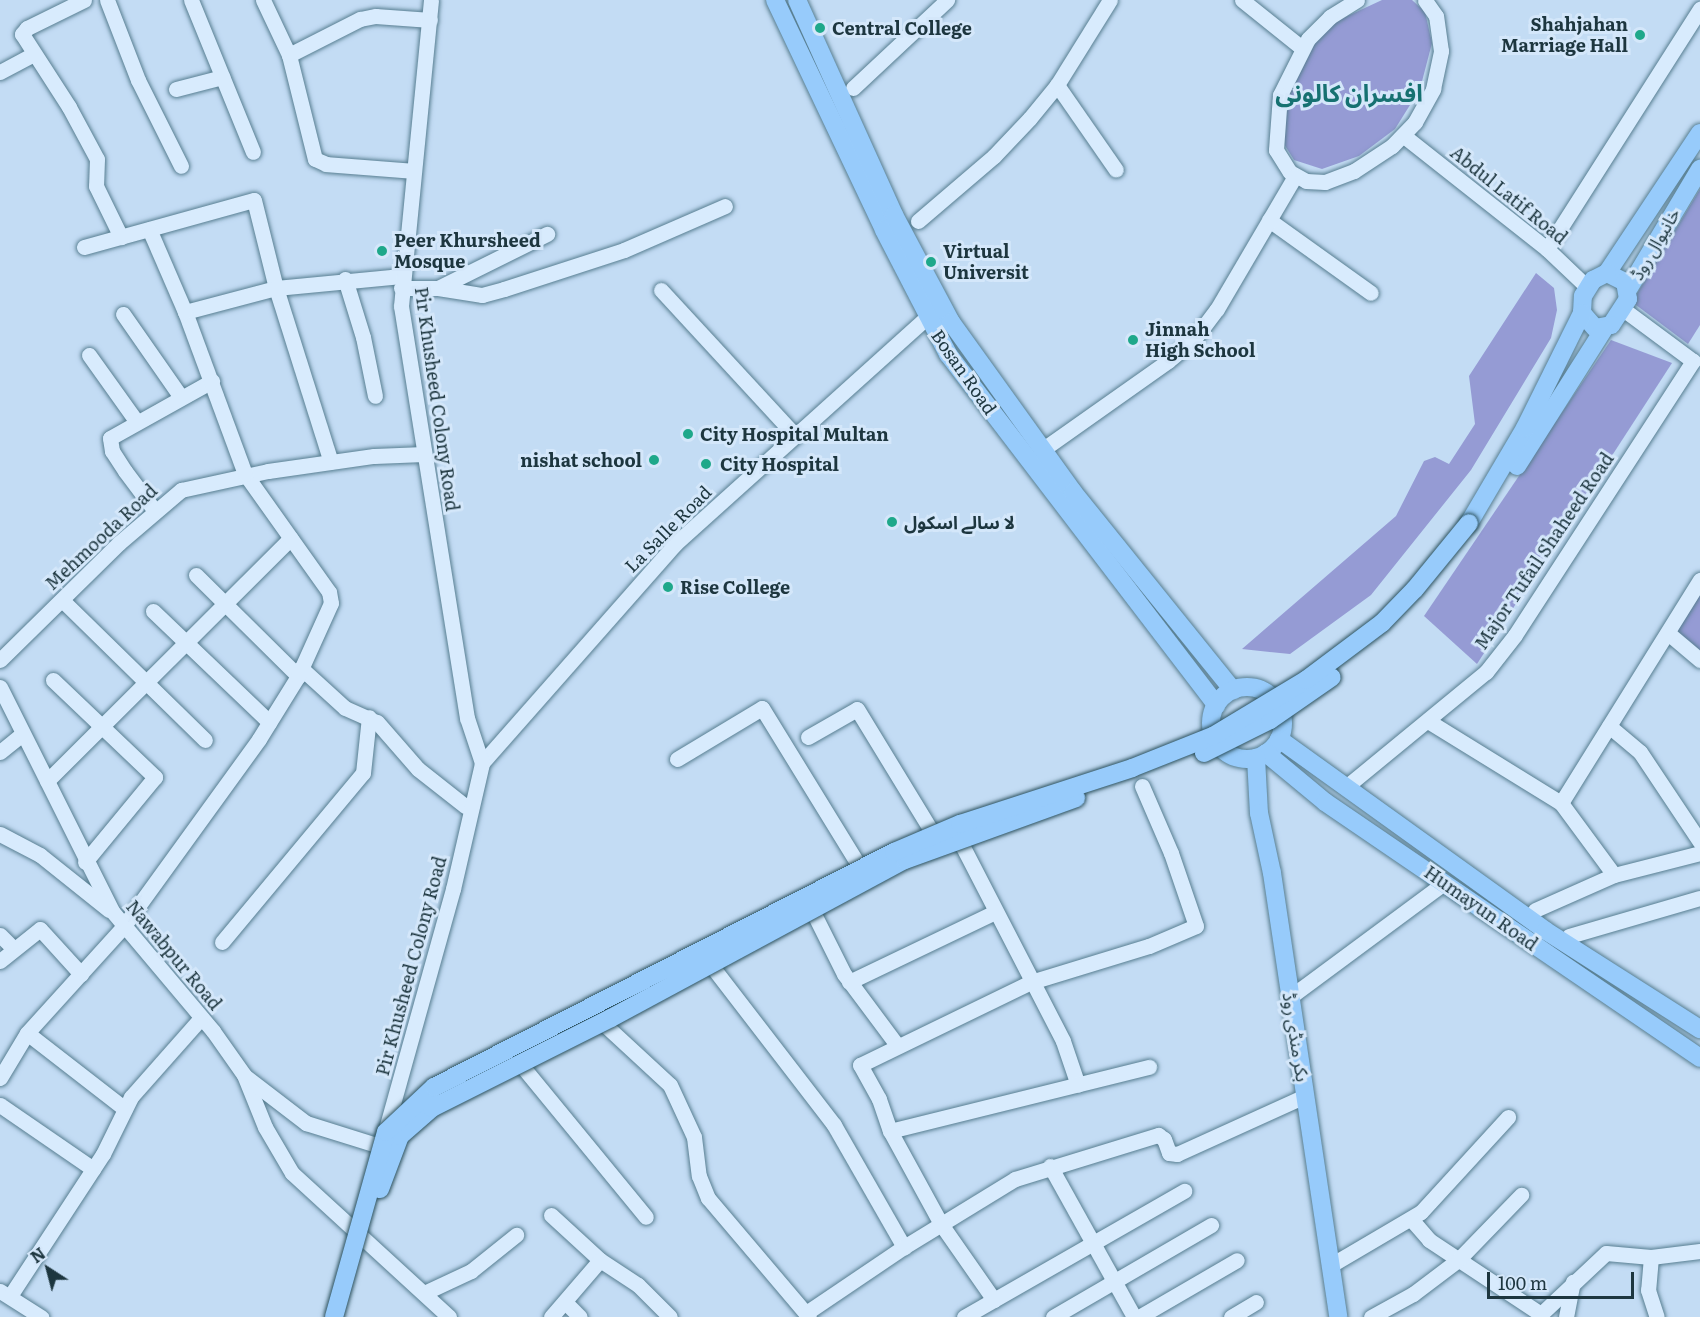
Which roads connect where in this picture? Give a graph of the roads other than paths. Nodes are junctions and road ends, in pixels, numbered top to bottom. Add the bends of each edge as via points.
1 (84, 0) edge
2 (107, 0) edge
3 (191, 0) edge
4 (262, 0) edge
5 (431, 0) edge
6 (775, 0) edge
7 (796, 0) edge
8 (947, 0) edge
9 (1110, 0) edge
10 (1242, 0) edge
11 (1357, 0) edge
12 (1425, 0) edge
13 (1700, 9) edge
14 (430, 20) junction
15 (1302, 48) junction
16 (33, 54) junction
17 (289, 56) junction
18 (0, 72) edge
19 (222, 77) junction
20 (1057, 85) junction
21 (853, 88) dead end
22 (176, 89) dead end
23 (1700, 133) edge
24 (1404, 136) junction
25 (253, 152) dead end
26 (181, 166) dead end
27 (1700, 169) edge
28 (1116, 170) dead end
29 (414, 171) junction
30 (1295, 176) junction
31 (1668, 180) junction
32 (1686, 191) junction
33 (725, 206) dead end
34 (1269, 220) junction
35 (918, 221) dead end
36 (149, 230) junction
37 (547, 234) dead end
38 (121, 237) junction
39 (84, 247) dead end
40 (1547, 249) junction
41 (1607, 273) junction
42 (345, 279) junction
43 (401, 282) junction
44 (1587, 287) junction
45 (276, 288) junction
46 (438, 288) junction
47 (1629, 288) junction
48 (661, 290) dead end
49 (1371, 293) dead end
50 (1624, 310) junction
51 (185, 312) junction
52 (123, 314) dead end
53 (1582, 314) junction
54 (927, 317) junction
55 (1604, 329) junction
56 (89, 355) dead end
57 (1698, 359) edge
58 (212, 381) junction
59 (375, 396) dead end
60 (181, 397) junction
61 (135, 421) junction
62 (795, 435) junction
63 (1042, 450) junction
64 (424, 454) junction
65 (331, 462) junction
66 (245, 474) junction
67 (155, 511) junction
68 (1473, 525) junction
69 (291, 538) junction
70 (196, 575) dead end
71 (1700, 580) edge
72 (62, 600) junction
73 (225, 604) junction
74 (153, 611) dead end
75 (1668, 633) junction
76 (186, 643) junction
77 (0, 660) edge
78 (1700, 660) edge
79 (300, 672) junction
80 (53, 680) dead end
81 (146, 682) junction
82 (0, 687) edge
83 (1233, 690) junction
84 (1216, 705) junction
85 (369, 717) junction
86 (1428, 721) junction
87 (269, 722) junction
88 (103, 726) junction
89 (1609, 726) junction
90 (22, 734) junction
91 (808, 737) dead end
92 (1279, 739) junction
93 (205, 740) dead end
94 (0, 752) edge
95 (1261, 756) junction
96 (677, 759) dead end
97 (482, 763) junction
98 (47, 781) junction
99 (1142, 786) dead end
100 (1347, 786) junction
101 (471, 801) junction
102 (1561, 802) junction
103 (929, 827) dead end
104 (0, 834) edge
105 (1700, 842) edge
106 (963, 847) dead end
107 (1700, 853) edge
108 (856, 861) dead end
109 (85, 862) junction
110 (1614, 875) junction
111 (1444, 883) junction
112 (1700, 898) edge
113 (1535, 910) junction
114 (112, 911) junction
115 (995, 912) junction
116 (815, 916) dead end
117 (123, 927) junction
118 (0, 935) edge
119 (1569, 936) junction
120 (222, 942) dead end
121 (13, 948) junction
122 (0, 960) edge
123 (1601, 967) junction
124 (714, 969) dead end
125 (81, 974) junction
126 (849, 982) junction
127 (1031, 982) junction
128 (1290, 997) junction
129 (201, 1018) junction
130 (605, 1025) dead end
131 (1700, 1029) edge
132 (27, 1033) junction
133 (897, 1045) junction
134 (1700, 1058) edge
135 (522, 1066) dead end
136 (1149, 1067) dead end
137 (244, 1075) junction
138 (0, 1078) edge
139 (1078, 1085) junction
140 (1305, 1096) junction
141 (0, 1105) edge
142 (126, 1108) junction
143 (1508, 1117) dead end
144 (890, 1131) junction
145 (377, 1145) junction
146 (1050, 1166) junction
147 (93, 1169) junction
148 (1184, 1191) dead end
149 (1521, 1195) dead end
150 (551, 1215) dead end
151 (646, 1217) dead end
152 (1411, 1219) junction
153 (941, 1224) junction
154 (1211, 1225) dead end
155 (516, 1235) dead end
156 (1093, 1244) junction
157 (904, 1246) junction
158 (1700, 1251) edge
159 (1651, 1257) junction
160 (600, 1260) junction
161 (1238, 1260) dead end
162 (1458, 1260) junction
163 (1331, 1265) junction
164 (1573, 1281) junction
165 (1114, 1282) junction
166 (5, 1293) edge
167 (424, 1293) junction
168 (994, 1300) junction
169 (1256, 1302) dead end
170 (567, 1304) junction
171 (808, 1315) edge
172 (41, 1317) edge
173 (334, 1317) edge
174 (346, 1317) edge
175 (449, 1317) edge
176 (551, 1317) edge
177 (580, 1317) edge
178 (670, 1317) edge
179 (964, 1317) edge
180 (1053, 1317) edge
181 (1134, 1317) edge
182 (1139, 1317) edge
183 (1231, 1317) edge
184 (1338, 1317) edge
185 (1371, 1317) edge
186 (1566, 1317) edge
187 (1657, 1317) edge

1 - 16 street via 22,31
2 - 26 street via 138,80
3 - 19 street
4 - 17 street
5 - 14 street, Pir Khusheed Colony Road
6 - 54 main road, Bosan Road
7 - 63 main road, Bosan Road via 894,215 951,322
8 - 21 street
9 - 20 street
10 - 15 street
11 - 15 street via 1330,17
12 - 24 street via 1439,26 1439,69 1430,99
13 - 40 street
14 - 17 street via 376,16 360,19
14 - 29 street, Pir Khusheed Colony Road
15 - 30 street via 1280,95 1275,126 1276,150
16 - 18 street
16 - 38 street via 69,107 97,159 96,186
17 - 29 street via 315,159 326,164
19 - 22 street
19 - 25 street
20 - 28 street
20 - 35 street via 994,156
23 - 31 main road
24 - 30 street via 1380,156 1338,178 1318,183
24 - 40 street, Abdul Latif Road
27 - 32 main road, خانیوال روڈ
29 - 43 street, Pir Khusheed Colony Road
30 - 34 street
31 - 32 main road
31 - 41 main road
32 - 47 main road, خانیوال روڈ
33 - 46 street via 624,250 504,289 482,295
34 - 49 street
34 - 63 street via 1217,309 1195,338
36 - 38 street
36 - 45 street via 254,200
36 - 51 street
37 - 46 street
38 - 39 street
40 - 44 street, Abdul Latif Road
41 - 44 main road
41 - 47 main road via 1620,276
42 - 43 street
42 - 45 street
42 - 59 street via 363,337
43 - 46 street
43 - 64 street, Pir Khusheed Colony Road
44 - 53 main road
45 - 51 street
45 - 65 street
47 - 50 main road
48 - 62 street
50 - 55 main road
50 - 57 street
51 - 58 street
52 - 60 street
53 - 55 main road via 1589,325
53 - 68 main road
54 - 62 street, La Salle Road
54 - 84 main road, Bosan Road via 948,354
55 - 68 main road
56 - 61 street
57 - 86 street, Major Tufail Shaheed Road via 1515,635 1486,672
58 - 60 street
58 - 66 street
60 - 61 street
61 - 67 street via 112,434 109,443
62 - 97 street, La Salle Road via 675,544
63 - 83 main road, Bosan Road
64 - 65 street, Mehmooda Road
64 - 97 street, Pir Khusheed Colony Road via 467,718
65 - 66 street, Mehmooda Road
66 - 67 street, Mehmooda Road via 189,487
66 - 69 street
67 - 72 street, Mehmooda Road
68 - 145 main road, bridge via 1382,623 1268,705 1213,736 1160,758 960,824 752,922 434,1087 403,1112
68 - 174 main road, bridge via 1422,597 1388,630 1270,720 1209,751 905,861 611,1018 432,1108 400,1136 388,1164
69 - 73 street
69 - 79 street via 329,592 331,603
70 - 73 street
71 - 75 street
72 - 77 street, Mehmooda Road
72 - 81 street
73 - 76 street
73 - 79 street
74 - 76 street
75 - 78 street
75 - 89 street
76 - 81 street
76 - 87 street
79 - 85 street via 338,702
79 - 87 street
80 - 88 street
81 - 88 street
81 - 93 street
82 - 90 street, Nawabpur Road
83 - 84 main road
83 - 92 main road via 1258,688 1276,702 1283,722
84 - 95 main road via 1211,730 1221,748 1237,758
85 - 101 street via 418,769
85 - 120 street via 363,773
86 - 100 street, Major Tufail Shaheed Road
86 - 102 street
87 - 117 street
88 - 98 street
88 - 109 street via 155,777
89 - 102 street
89 - 105 street via 1640,752
90 - 94 street
90 - 98 street, Nawabpur Road
91 - 103 street via 857,709
92 - 95 main road
92 - 100 main road, Humayun Road
95 - 111 main road, Humayun Road
95 - 128 main road, بکر منڈی روڈ via 1259,813
96 - 108 street via 762,708
97 - 101 street, Pir Khusheed Colony Road
98 - 109 street, Nawabpur Road
99 - 127 street via 1172,853 1196,926 1149,946
100 - 113 main road
100 - 123 main road, Humayun Road
101 - 145 street, Pir Khusheed Colony Road, bridge
102 - 110 street
104 - 114 street via 40,855
106 - 115 street
107 - 110 street
109 - 114 street, Nawabpur Road
110 - 113 street
111 - 128 street
111 - 134 main road, Humayun Road
112 - 119 street
113 - 119 main road
114 - 117 street, Nawabpur Road
115 - 126 street
115 - 127 street
116 - 126 street
117 - 125 street
117 - 129 street, Nawabpur Road
118 - 121 street
119 - 123 main road
121 - 122 street
121 - 125 street via 40,929
123 - 131 main road, Humayun Road
124 - 157 street via 834,1125
125 - 132 street
126 - 133 street
127 - 133 street
127 - 139 street via 1063,1041
128 - 140 main road, بکر منڈی روڈ
129 - 137 street, Nawabpur Road
129 - 142 street via 145,1078
130 - 171 street via 670,1085 694,1137 699,1176 708,1198
132 - 138 street
132 - 142 street
133 - 144 street via 863,1062 860,1068 879,1099
135 - 151 street
136 - 139 street
137 - 145 street via 306,1123
137 - 167 street, Nawabpur Road via 265,1126 292,1173
139 - 144 street
140 - 146 street via 1177,1154 1170,1154 1158,1135
140 - 163 main road, بکر منڈی روڈ
141 - 147 street
142 - 147 street
143 - 152 street via 1471,1161
144 - 153 street
145 - 173 main road, bridge
146 - 153 street via 1002,1186
146 - 156 street
147 - 166 street
148 - 156 street
149 - 162 street
150 - 160 street
152 - 162 street via 1429,1240
152 - 163 street
153 - 157 street
153 - 168 street
154 - 165 street
155 - 167 street via 478,1266
156 - 165 street
156 - 168 street
157 - 171 street
158 - 159 street
159 - 164 street via 1606,1253
159 - 187 street via 1648,1290
160 - 170 street
160 - 178 street via 638,1285
161 - 182 street
162 - 164 street via 1541,1314
162 - 185 street via 1413,1294
163 - 184 main road, بکر منڈی روڈ
164 - 186 street
165 - 180 street
165 - 181 street
166 - 172 street
167 - 175 street, Nawabpur Road
168 - 179 street
169 - 183 street
170 - 176 street
170 - 177 street

